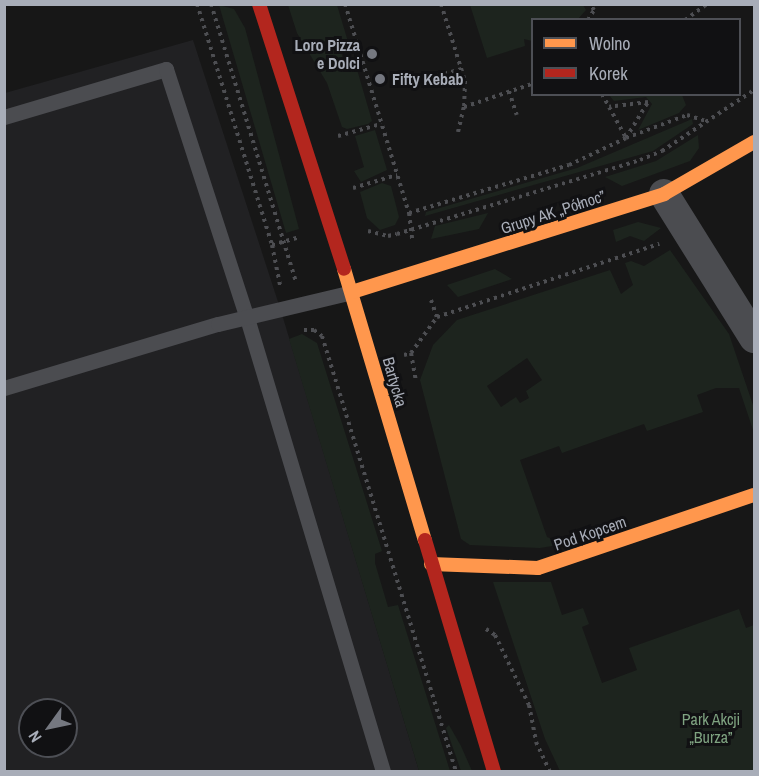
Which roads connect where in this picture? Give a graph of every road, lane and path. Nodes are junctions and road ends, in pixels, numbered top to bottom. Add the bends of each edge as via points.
1 (197, 4) edge
2 (211, 4) edge
3 (259, 4) edge
4 (345, 4) edge
5 (441, 4) edge
6 (590, 4) edge
7 (707, 4) edge
8 (589, 18) edge
9 (688, 18) edge
10 (462, 69) junction
11 (437, 76) dead end
12 (531, 84) edge
13 (754, 90) edge
14 (509, 91) junction
15 (603, 96) edge
16 (464, 107) junction
17 (609, 107) junction
18 (517, 115) dead end
19 (4, 117) edge
20 (706, 121) junction
21 (381, 124) junction
22 (458, 132) dead end
23 (338, 136) dead end
24 (626, 138) junction
25 (754, 142) edge
26 (397, 175) junction
27 (352, 188) dead end
28 (664, 194) junction
29 (409, 213) junction
30 (366, 227) dead end
31 (410, 230) junction
32 (302, 236) dead end
33 (664, 241) dead end
34 (283, 242) junction
35 (352, 292) junction
36 (303, 305) junction
37 (247, 318) junction
38 (750, 319) edge
39 (411, 353) dead end
40 (334, 376) dead end
41 (4, 388) edge
42 (754, 495) edge
43 (431, 564) junction
44 (478, 623) dead end
45 (383, 771) edge
46 (456, 771) edge
47 (494, 771) edge
48 (550, 771) edge

1 - 34 path via 272,245
2 - 34 path
3 - 35 street, Bartycka
4 - 21 path
5 - 10 path
6 - 8 path via 594,10
7 - 9 path
10 - 11 path
10 - 16 path
12 - 14 path
13 - 20 path
14 - 16 path
14 - 18 path
15 - 17 path
16 - 22 path
17 - 24 path
17 - 24 path via 648,102
19 - 37 lane via 166,69
20 - 24 path via 687,115
20 - 31 path via 662,151 640,160
21 - 23 path
21 - 26 path
24 - 29 path via 569,165
25 - 28 street, Grupy AK „Północ”
26 - 27 path
26 - 29 path
28 - 35 street, Grupy AK „Północ”
28 - 38 street
29 - 31 path
30 - 31 path via 370,233 388,236
32 - 34 path
33 - 39 path via 437,317
34 - 36 path
35 - 36 lane
35 - 43 street, Bartycka
36 - 37 lane
37 - 41 lane
37 - 45 lane
40 - 46 path
42 - 43 street, Pod Kopcem via 538,568
43 - 47 street, Bartycka
44 - 48 path via 495,635 500,645 529,705 536,742

